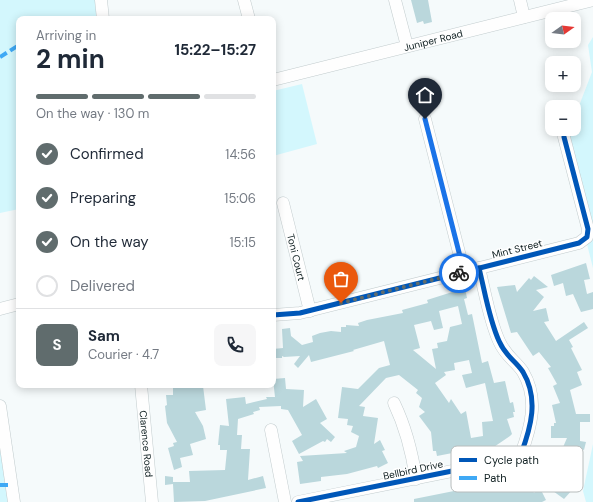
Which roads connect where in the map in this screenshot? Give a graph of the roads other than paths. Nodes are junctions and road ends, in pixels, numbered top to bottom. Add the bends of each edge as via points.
1 (101, 0) edge
2 (244, 0) edge
3 (395, 0) edge
4 (520, 0) edge
5 (593, 0) edge
6 (103, 16) edge
7 (248, 16) edge
8 (524, 17) junction
9 (407, 46) junction
10 (276, 79) edge
11 (425, 119) dead end
12 (564, 137) dead end
13 (283, 203) dead end
14 (479, 268) junction
15 (464, 272) junction
16 (16, 305) edge
17 (0, 309) edge
18 (310, 311) junction
19 (276, 315) edge
20 (141, 388) edge
21 (394, 403) dead end
22 (0, 406) edge
23 (271, 430) dead end
24 (524, 446) edge
25 (451, 472) edge
26 (416, 479) junction
27 (14, 502) edge
28 (152, 502) edge
29 (285, 502) edge
30 (298, 502) edge

1 - 6 street
2 - 7 street
3 - 9 street
4 - 8 street
5 - 8 street, Juniper Road
8 - 9 street, Juniper Road
9 - 10 street, Juniper Road
11 - 15 street
12 - 14 street, Mint Street via 588,228 587,237 578,243
13 - 18 street, Toni Court
14 - 15 street, Mint Street
14 - 24 street, Bellbird Drive via 496,334 504,353 522,372 532,394 532,414
15 - 18 street, Mint Street
16 - 17 street
18 - 19 street, Mint Street
20 - 28 street, Clarence Road
21 - 26 street via 410,442
22 - 27 street
23 - 29 street
25 - 26 street, Bellbird Drive
26 - 30 street, Bellbird Drive

